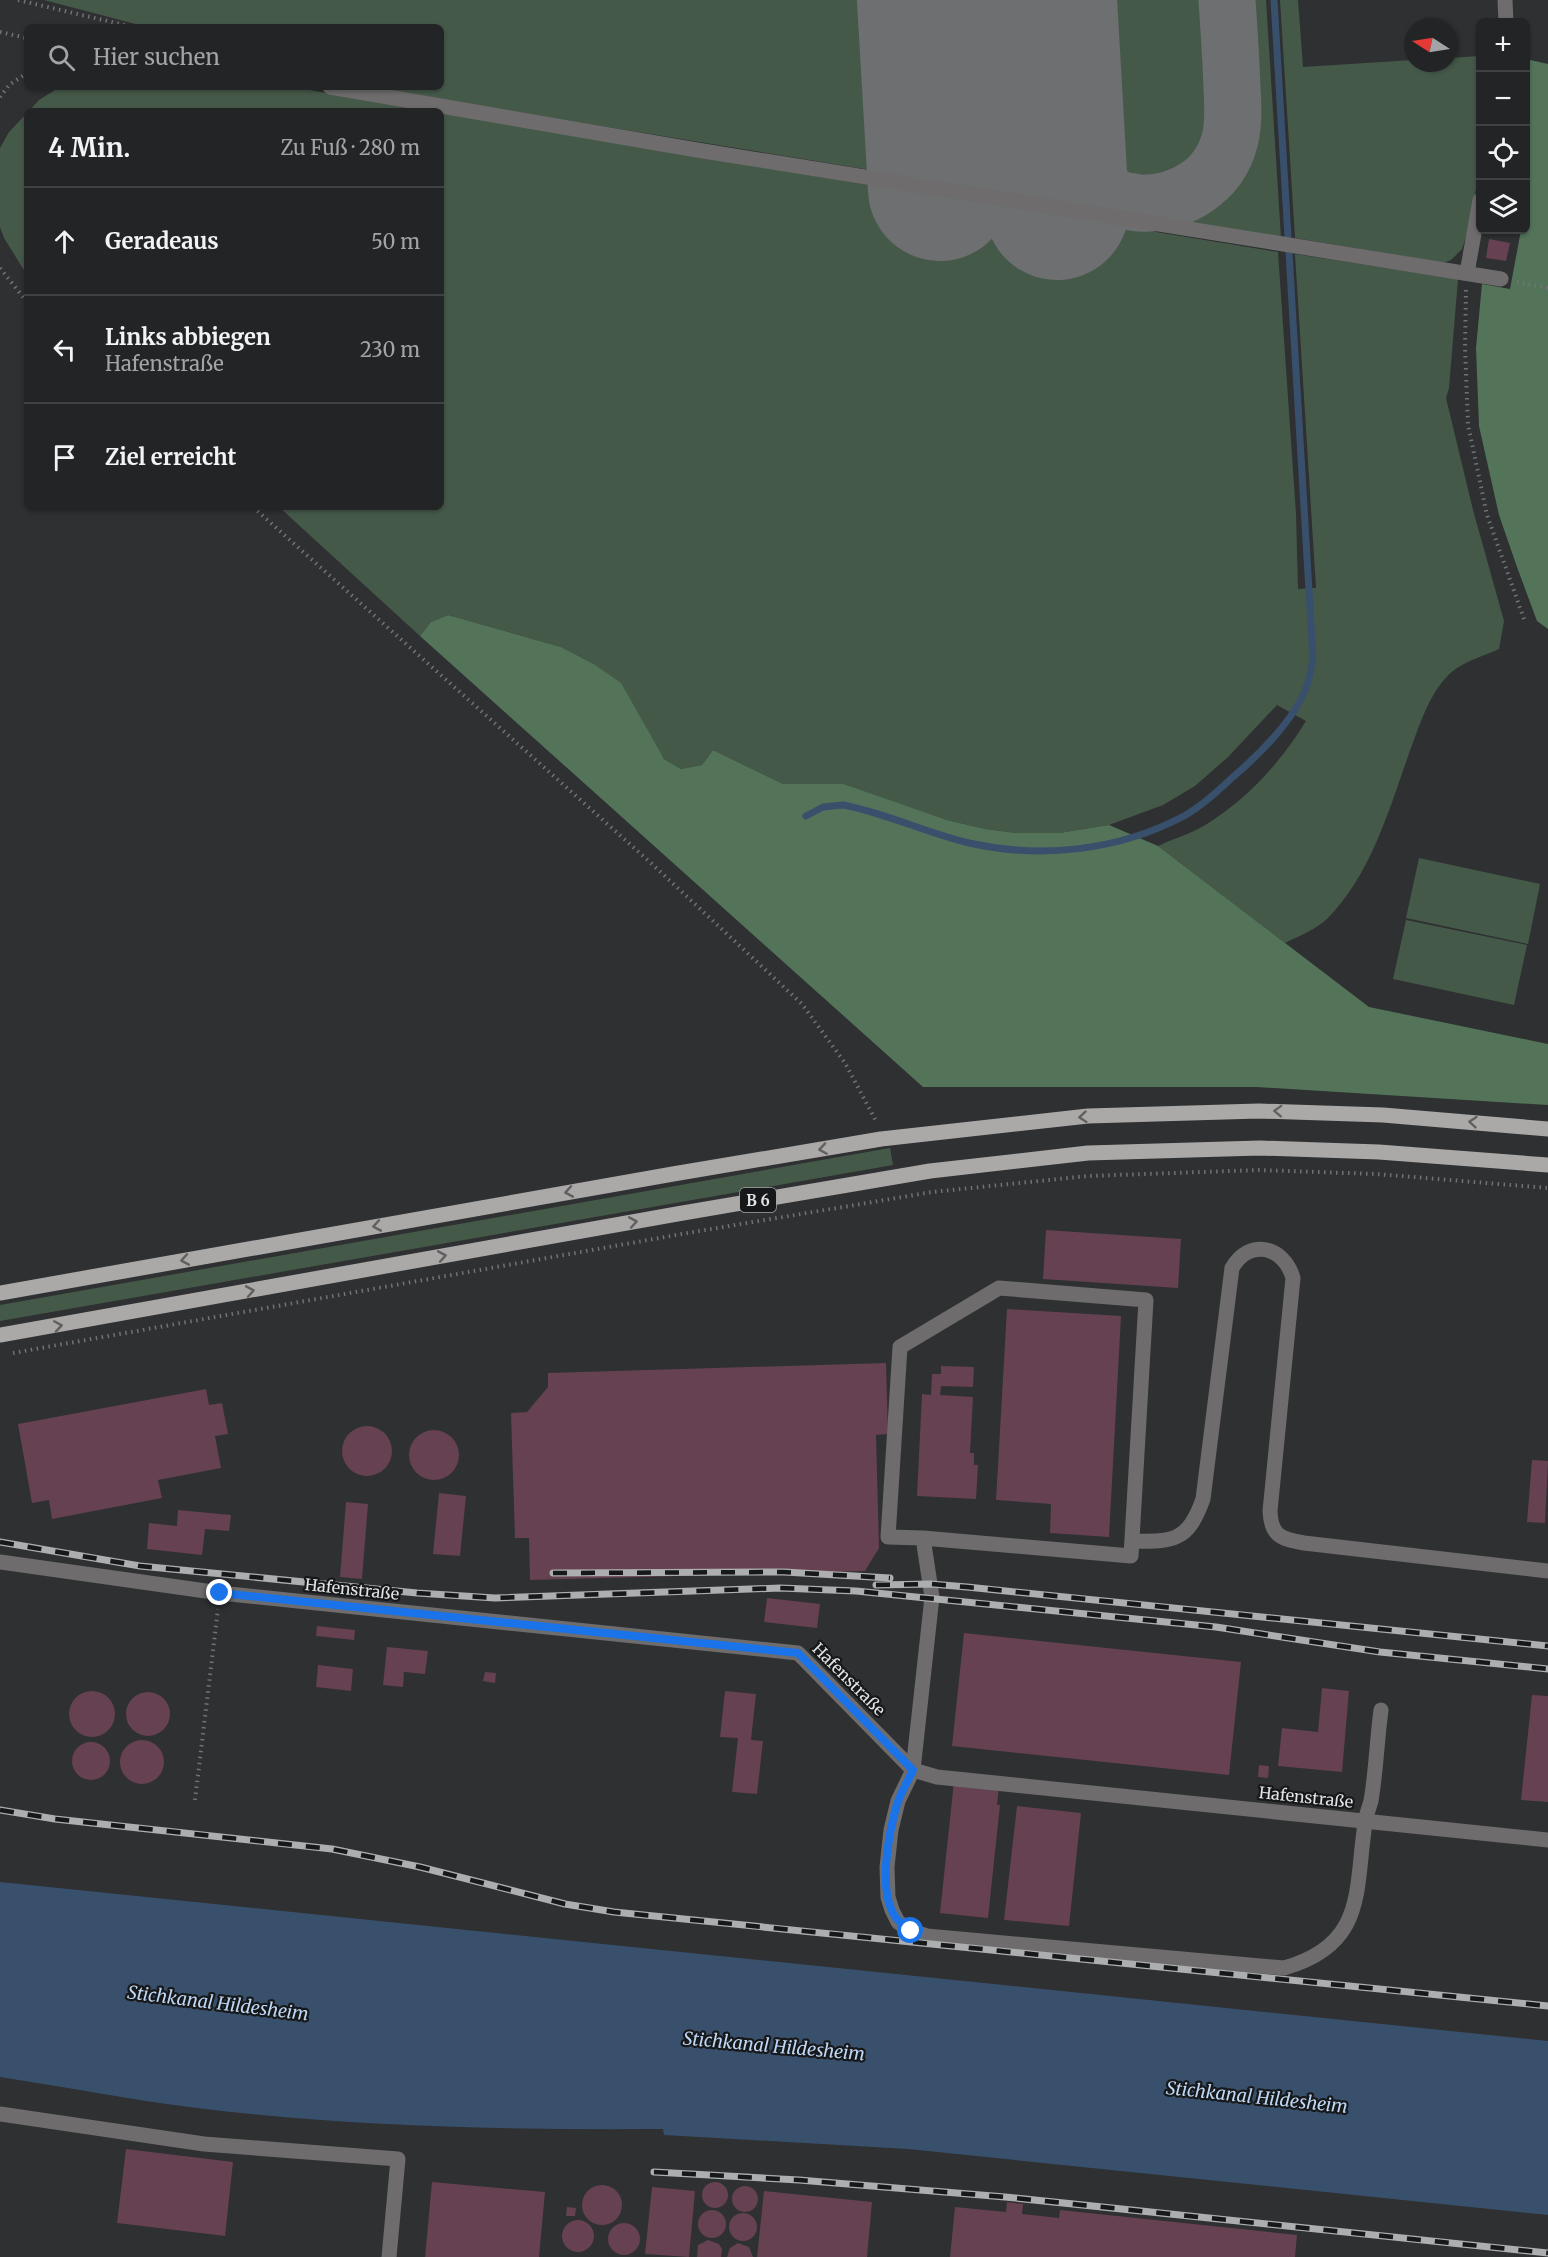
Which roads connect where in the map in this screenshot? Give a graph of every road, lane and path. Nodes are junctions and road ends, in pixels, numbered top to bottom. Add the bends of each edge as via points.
1 (18, 0) edge
2 (1504, 0) edge
3 (1506, 18) edge
4 (120, 24) edge
5 (0, 32) edge
6 (24, 37) edge
7 (24, 75) edge
8 (348, 90) edge
9 (0, 97) edge
10 (1476, 223) edge
11 (0, 268) edge
12 (1467, 273) junction
13 (1501, 279) joint
14 (1548, 288) edge
15 (24, 298) edge
16 (256, 510) edge
17 (1524, 620) dead end
18 (1548, 1129) edge
19 (881, 1139) junction
20 (1548, 1166) edge
21 (1548, 1188) edge
22 (0, 1293) edge
23 (0, 1335) edge
24 (12, 1353) dead end
25 (923, 1538) junction
26 (1132, 1541) junction
27 (0, 1562) edge
28 (1548, 1571) edge
29 (220, 1593) junction
30 (1381, 1710) dead end
31 (913, 1770) junction
32 (195, 1800) dead end
33 (1365, 1821) junction
34 (1548, 1840) edge
35 (0, 2114) edge
36 (389, 2257) edge

1 - 4 path
2 - 3 street
5 - 6 path
7 - 9 path
8 - 12 street
10 - 12 street
11 - 15 path
12 - 13 street
12 - 17 path via 1468,425 1487,515
13 - 14 path
16 - 19 path via 652,864 802,1004 845,1063 877,1123
18 -> 19 main road via 1383,1115 1259,1111 1088,1116
19 -> 22 main road
23 -> 20 main road, B 6 via 930,1171 1088,1153 1260,1148 1379,1152
21 - 24 path via 1376,1174 1259,1170 1088,1176 943,1191
25 - 26 street via 1131,1556
25 - 26 street via 888,1537 900,1347 999,1288 1146,1300
25 - 31 street via 932,1597
26 - 28 street via 1163,1542 1176,1537 1197,1516 1203,1499 1232,1268 1244,1254 1266,1249 1284,1259 1293,1278 1270,1511 1271,1525 1278,1534 1304,1543
27 - 29 street, Hafenstraße
29 - 31 street, Hafenstraße via 798,1653
29 - 32 path
30 - 33 street via 1371,1801
31 - 33 street, Hafenstraße via 937,1777
31 - 33 street via 898,1801 891,1830 888,1898 898,1922 927,1936 1284,1968 1306,1962 1326,1950 1344,1930 1359,1884
33 - 34 street, Hafenstraße
35 - 36 street via 204,2144 398,2159

